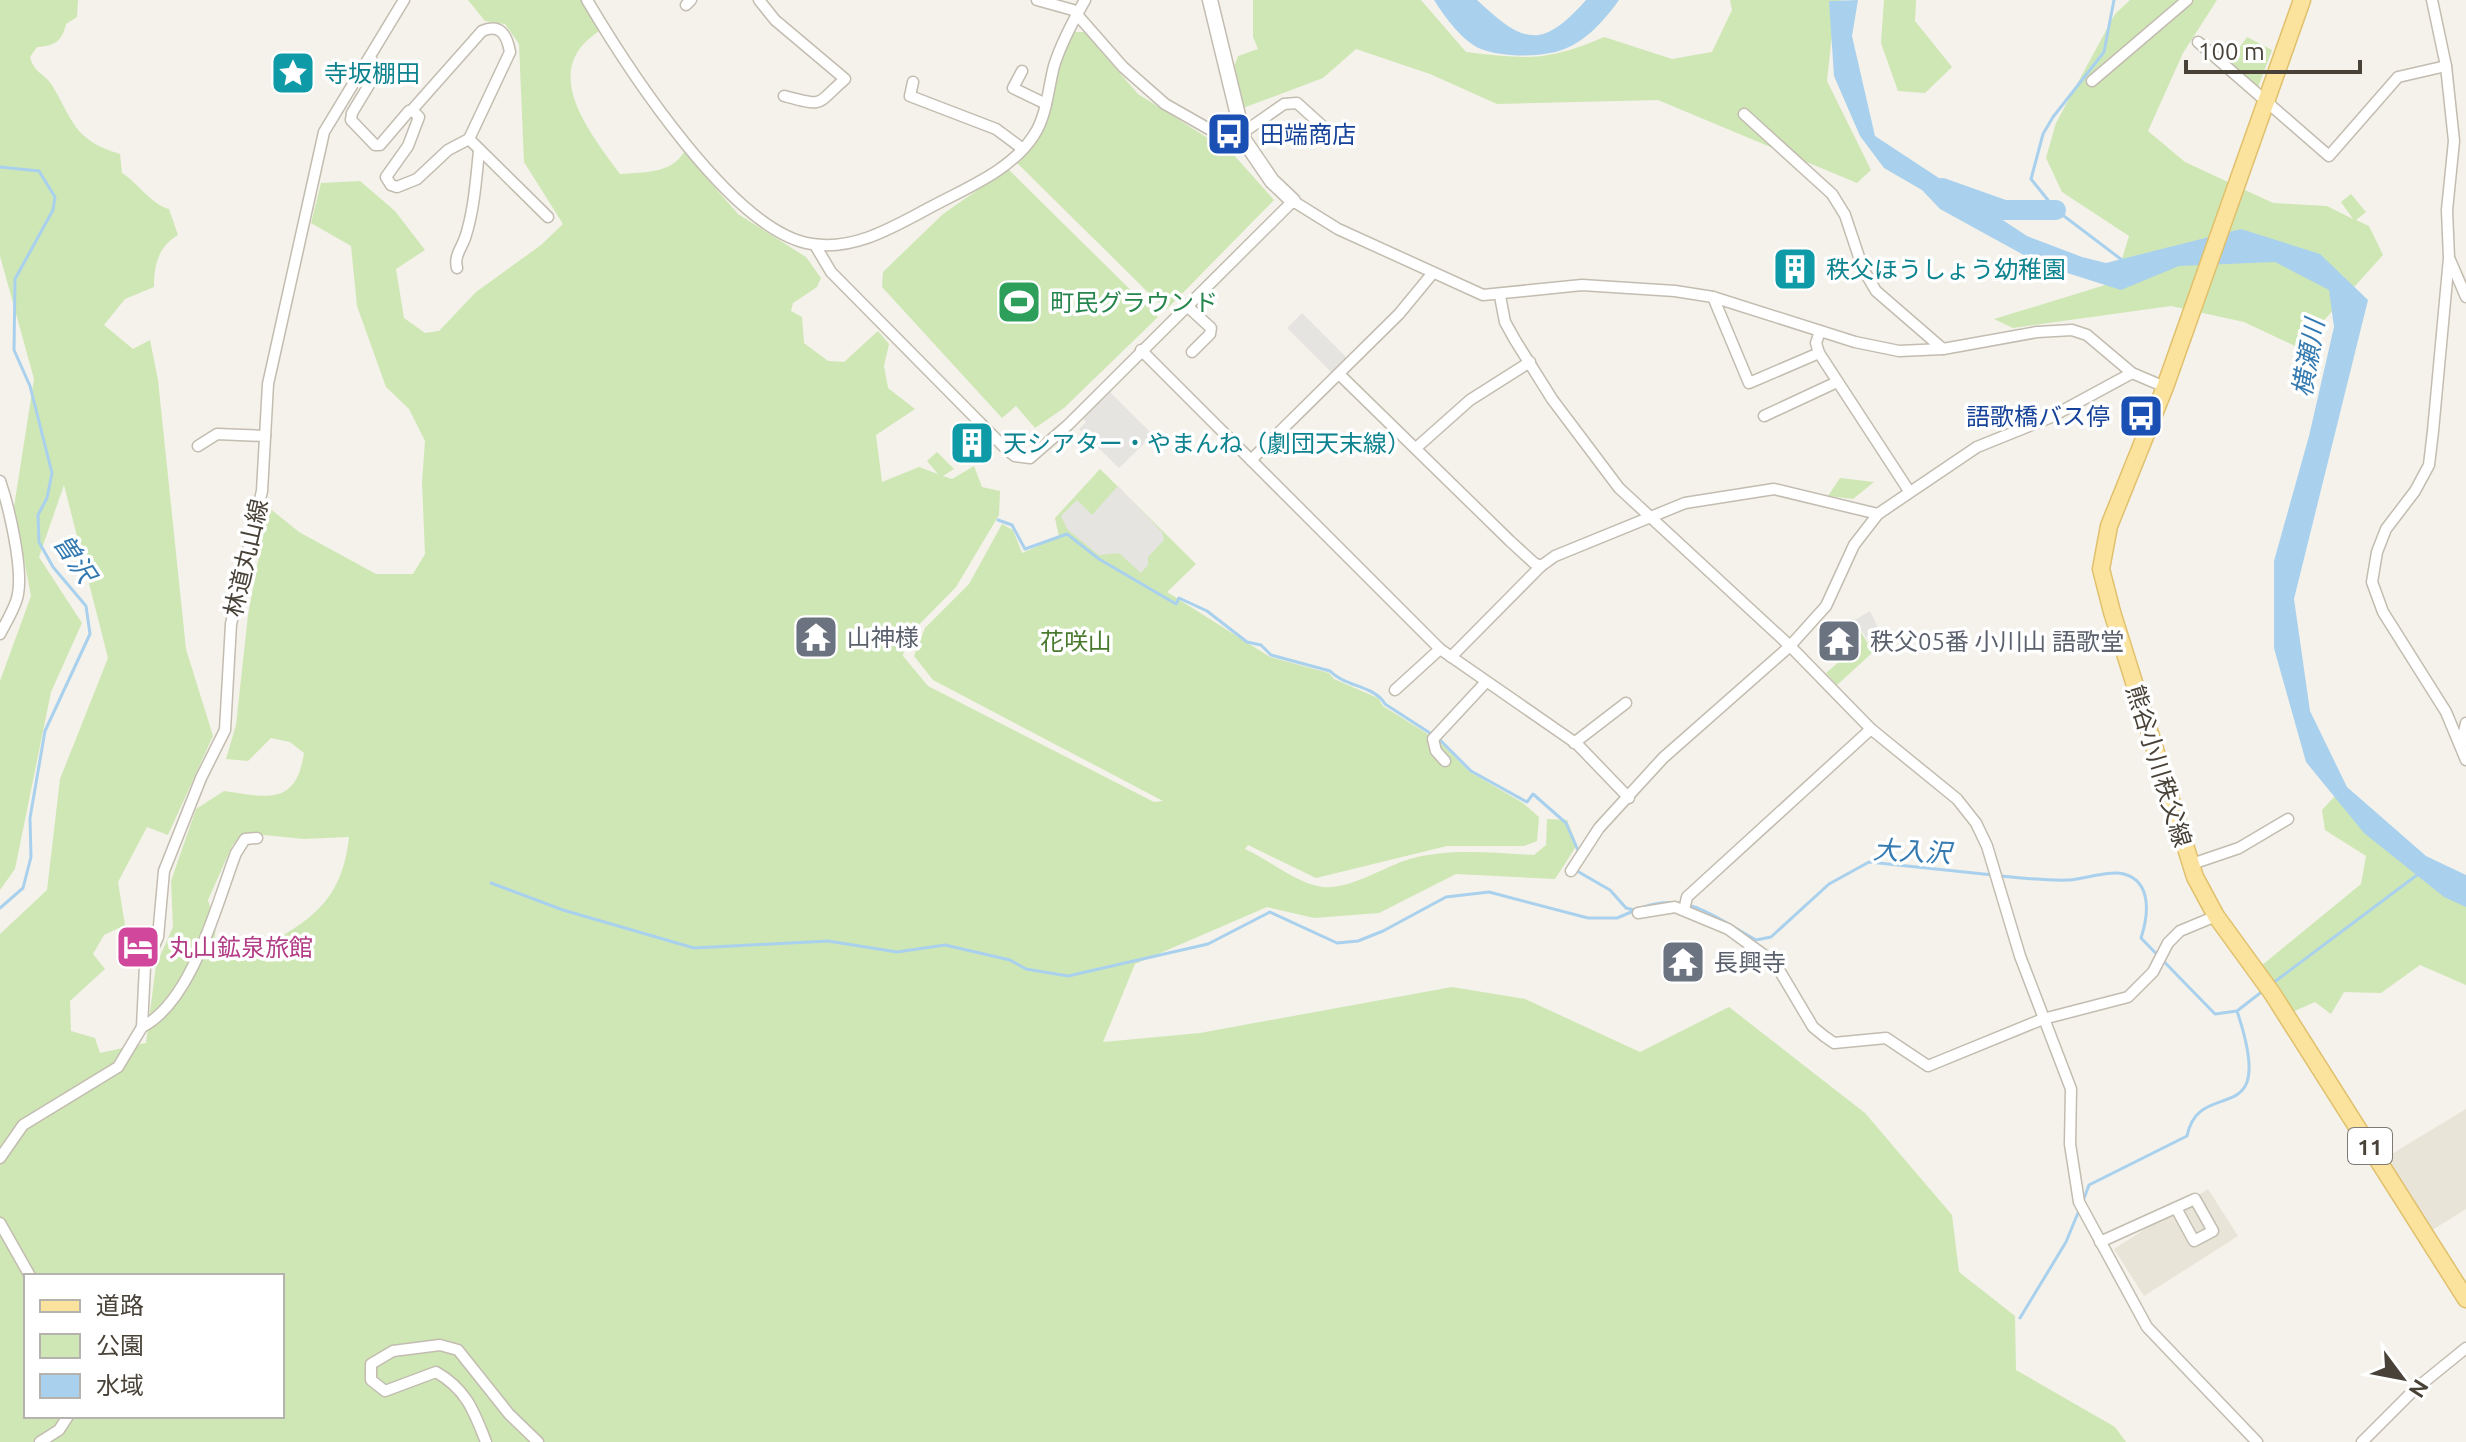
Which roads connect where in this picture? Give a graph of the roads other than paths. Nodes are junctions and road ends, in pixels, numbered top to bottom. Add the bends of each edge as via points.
1 (404, 0) edge
2 (587, 0) edge
3 (759, 0) edge
4 (1037, 0) edge
5 (1085, 0) edge
6 (1210, 0) edge
7 (2187, 0) edge
8 (2302, 0) edge
9 (2432, 0) edge
10 (1077, 15) junction
11 (2198, 42) dead end
12 (371, 59) junction
13 (2446, 66) junction
14 (1022, 71) dead end
15 (2092, 81) dead end
16 (913, 82) dead end
17 (784, 96) dead end
18 (2266, 99) junction
19 (1046, 104) junction
20 (412, 110) junction
21 (1744, 114) dead end
22 (1328, 131) dead end
23 (1242, 137) junction
24 (469, 139) junction
25 (1023, 149) junction
26 (479, 151) junction
27 (1293, 201) junction
28 (548, 217) dead end
29 (815, 245) junction
30 (2449, 258) junction
31 (457, 268) dead end
32 (1432, 274) junction
33 (1500, 296) junction
34 (1713, 297) junction
35 (2466, 297) edge
36 (1186, 305) junction
37 (1820, 331) junction
38 (1943, 349) junction
39 (1141, 350) junction
40 (1192, 352) dead end
41 (1819, 353) junction
42 (1530, 362) junction
43 (2132, 373) junction
44 (1339, 374) junction
45 (1837, 382) junction
46 (2165, 387) junction
47 (1764, 416) dead end
48 (265, 436) junction
49 (198, 446) dead end
50 (1416, 448) junction
51 (1251, 460) junction
52 (0, 481) edge
53 (1909, 491) junction
54 (1878, 514) junction
55 (1651, 516) junction
56 (1541, 566) junction
57 (0, 634) edge
58 (1790, 646) junction
59 (1440, 649) junction
60 (1451, 657) junction
61 (1486, 682) junction
62 (1395, 690) dead end
63 (1626, 703) dead end
64 (2466, 723) edge
65 (1871, 729) junction
66 (1574, 743) junction
67 (2461, 746) junction
68 (2466, 760) edge
69 (1445, 761) dead end
70 (1629, 798) junction
71 (2288, 819) dead end
72 (257, 838) dead end
73 (2189, 865) junction
74 (1571, 871) dead end
75 (1685, 905) junction
76 (1638, 913) dead end
77 (2216, 916) junction
78 (2043, 1019) junction
79 (142, 1027) junction
80 (0, 1158) edge
81 (2176, 1208) dead end
82 (0, 1223) edge
83 (2100, 1242) junction
84 (29, 1274) edge
85 (2463, 1288) edge
86 (2466, 1348) edge
87 (67, 1418) edge
88 (40, 1442) edge
89 (486, 1442) edge
90 (538, 1442) edge
91 (2257, 1442) edge
92 (2362, 1442) edge

1 - 12 street, 林道丸山線
2 - 29 street via 646,90 731,195 786,236
3 - 17 street via 845,79 823,102
4 - 10 street
5 - 10 street
6 - 23 street
7 - 15 street
8 - 18 main road, 熊谷小川秩父線 / 11
9 - 13 street
10 - 19 street via 1057,55
10 - 23 street via 1155,97 1216,133
11 - 18 street
12 - 20 street via 377,75 351,120 380,145
12 - 48 street, 林道丸山線 via 324,132 268,384
13 - 18 street via 2398,77 2329,156
13 - 30 street via 2454,141 2447,210
14 - 19 street via 1013,88
16 - 25 street via 910,96 996,129
18 - 46 main road, 熊谷小川秩父線 / 11
19 - 25 street
20 - 24 street via 418,123 386,177 391,185 409,184
20 - 24 street via 482,31 500,30 510,52
21 - 38 street via 1832,194 1876,291
22 - 23 street via 1297,103 1284,104
23 - 27 street
24 - 26 street
25 - 29 street via 883,234
26 - 28 street
26 - 31 street
27 - 32 street
27 - 36 street
29 - 39 street via 831,272 1015,456 1030,458
30 - 35 street
30 - 67 street via 2429,465 2386,529 2372,582 2383,612 2446,712
32 - 33 street via 1471,292
32 - 44 street
33 - 34 street via 1582,285
33 - 42 street via 1505,322
34 - 37 street
34 - 41 street via 1749,383
36 - 39 street
36 - 40 street via 1211,328
37 - 38 street via 1885,349
37 - 41 street
38 - 43 street via 2072,330 2087,335
39 - 51 street
41 - 45 street
42 - 50 street via 1470,400
42 - 55 street via 1606,472
43 - 46 street
43 - 53 street via 2049,418 1977,447
44 - 50 street
44 - 51 street
45 - 47 street
45 - 53 street
46 - 73 main road, 熊谷小川秩父線 / 11 via 2109,526 2101,569
48 - 49 street via 217,434
48 - 79 street, 林道丸山線 via 262,491 231,624 225,730 164,871 158,937 145,966
50 - 56 street
51 - 59 street
52 - 57 street via 10,507 20,579 18,597
53 - 54 street
54 - 55 street via 1774,489 1685,503
54 - 58 street via 1854,545 1826,606
55 - 56 street
55 - 58 street
56 - 60 street
58 - 65 street
58 - 70 street via 1686,735
59 - 60 street
59 - 62 street
60 - 61 street
61 - 66 street
61 - 69 street via 1433,739
63 - 66 street
64 - 67 street
65 - 75 street
65 - 78 street via 1957,799 1976,823
66 - 70 street
67 - 68 street
70 - 74 street via 1599,828
71 - 73 street via 2239,848
72 - 79 street via 245,839 236,853 193,966 158,1019
73 - 77 main road, 熊谷小川秩父線 / 11
75 - 76 street
75 - 78 street via 1775,963 1813,1027 1834,1043 1886,1038 1928,1066
77 - 78 street via 2180,931 2153,972 2128,997
77 - 85 main road, 熊谷小川秩父線 / 11 via 2268,986
78 - 83 street via 2071,1089 2070,1144 2079,1202
79 - 80 street, 林道丸山線 via 118,1067 23,1125
81 - 83 street
82 - 84 street
83 - 91 street via 2147,1327
86 - 92 street
87 - 88 street
89 - 90 street via 470,1400 452,1381 436,1372 385,1391 371,1380 371,1364 393,1351 440,1345 458,1350

